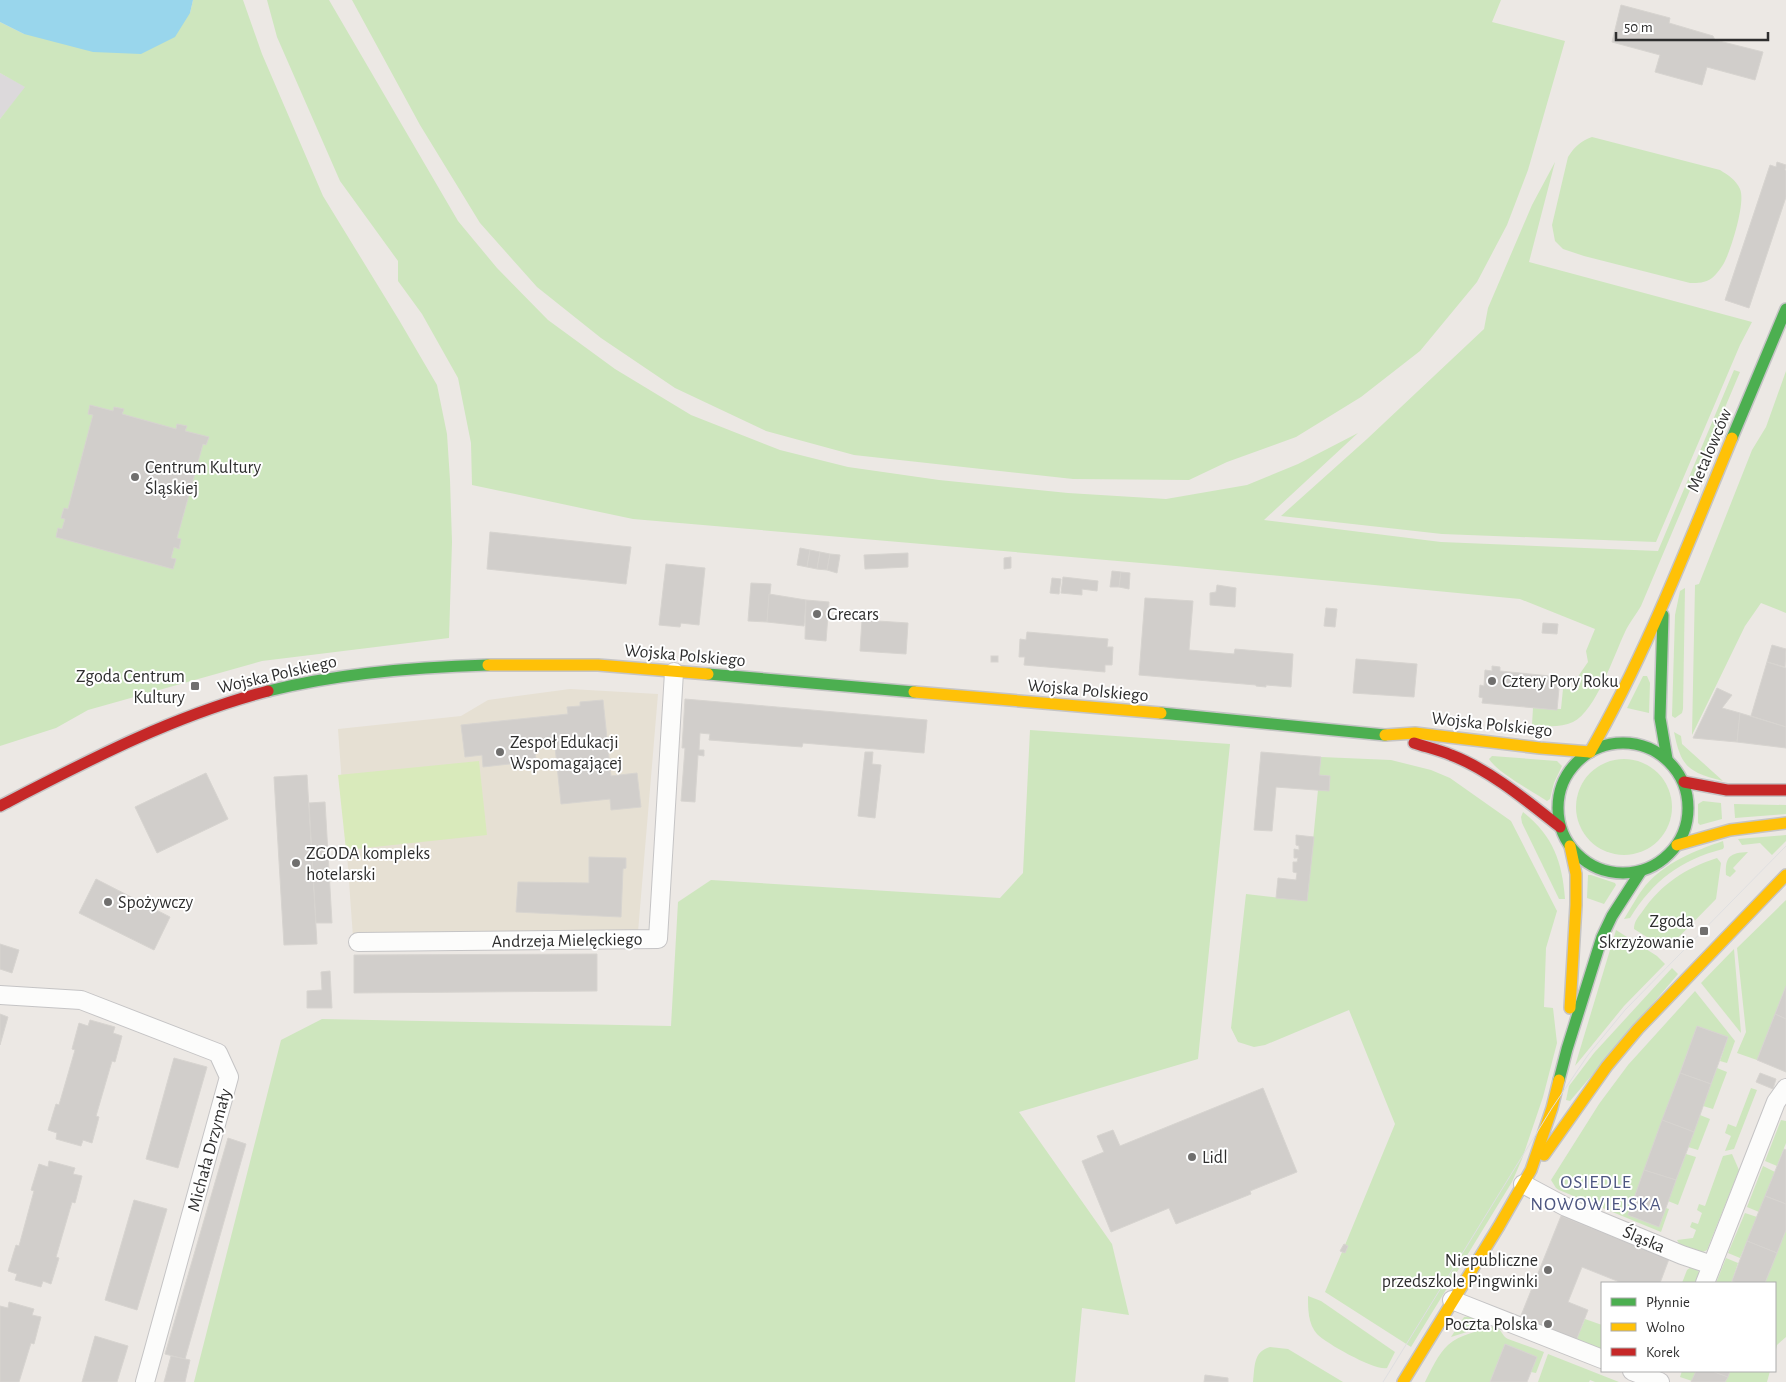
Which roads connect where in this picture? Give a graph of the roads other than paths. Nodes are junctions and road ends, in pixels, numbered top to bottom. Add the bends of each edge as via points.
1 (1786, 309) edge
2 (1663, 604) junction
3 (674, 672) junction
4 (1390, 735) junction
5 (1590, 752) junction
6 (1667, 759) junction
7 (1684, 782) junction
8 (1786, 790) edge
9 (0, 806) edge
10 (1786, 823) edge
11 (1560, 827) junction
12 (1677, 845) junction
13 (1570, 846) junction
14 (1641, 871) junction
15 (1786, 875) edge
16 (358, 942) dead end
17 (0, 995) edge
18 (1567, 1049) junction
19 (1786, 1088) edge
20 (1527, 1177) junction
21 (1712, 1265) junction
22 (1705, 1282) edge
23 (1452, 1300) junction
24 (1601, 1359) edge
25 (1635, 1372) edge
26 (145, 1382) edge
27 (1403, 1382) edge
28 (1660, 1382) edge

1 - 2 street, Metalowców
2 - 5 street, Metalowców via 1616,706
2 - 6 street via 1660,718
3 - 4 street, Wojska Polskiego
3 - 9 street, Wojska Polskiego via 590,665 493,665 403,669 309,681 196,713 113,749
3 - 16 street, Andrzeja Mielęckiego via 658,939
4 - 5 street, Wojska Polskiego via 1415,733
4 - 11 street, Wojska Polskiego via 1474,766
5 - 6 street via 1609,745 1629,743 1649,748
5 - 11 street via 1573,766 1562,784 1558,806
6 - 7 street
7 - 8 street via 1728,790
7 - 12 street via 1688,819
10 - 12 street via 1730,830
11 - 13 street
12 - 14 street via 1667,857
13 - 14 street via 1594,867 1625,874
13 - 18 street via 1576,874 1576,904
14 - 18 street via 1602,937
15 - 20 street via 1638,1029 1607,1066
17 - 26 street, Michała Drzymały via 81,1000 218,1053 229,1077
18 - 20 street via 1552,1108
19 - 21 street via 1776,1102
20 - 21 street, Śląska via 1566,1206
20 - 23 street
21 - 22 street
23 - 24 street
23 - 27 street
25 - 28 street

